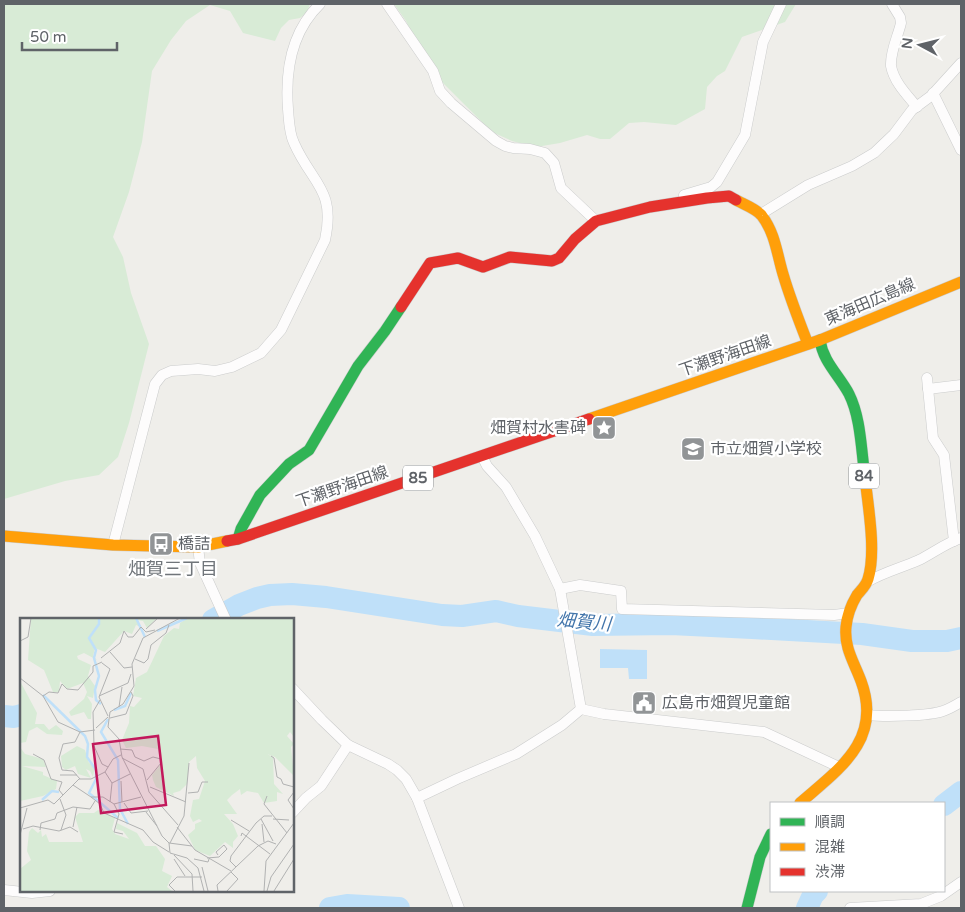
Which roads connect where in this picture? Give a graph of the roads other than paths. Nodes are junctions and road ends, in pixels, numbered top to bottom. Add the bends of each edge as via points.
1 (320, 4) edge
2 (386, 4) edge
3 (781, 4) edge
4 (892, 4) edge
5 (961, 63) edge
6 (933, 94) junction
7 (917, 106) junction
8 (961, 150) edge
9 (650, 207) junction
10 (761, 214) junction
11 (596, 220) junction
12 (961, 282) edge
13 (820, 340) junction
14 (808, 344) junction
15 (927, 378) dead end
16 (961, 385) edge
17 (928, 389) junction
18 (482, 456) junction
19 (4, 536) edge
20 (238, 539) junction
21 (958, 540) edge
22 (113, 545) junction
23 (198, 547) junction
24 (867, 582) junction
25 (560, 589) junction
26 (849, 615) junction
27 (225, 618) edge
28 (294, 690) edge
29 (961, 702) edge
30 (581, 709) junction
31 (869, 715) junction
32 (348, 745) junction
33 (839, 767) junction
34 (417, 798) junction
35 (801, 802) edge
36 (294, 811) edge
37 (770, 836) edge
38 (961, 882) edge
39 (4, 890) edge
40 (20, 892) edge
41 (23, 892) edge
42 (41, 892) edge
43 (459, 908) edge
44 (747, 908) edge
45 (850, 908) edge

1 - 22 street via 310,14 291,51 287,98 293,141 325,195 328,226 324,240 281,330 261,353 215,371 171,371 162,375 155,384
2 - 11 street via 433,71 440,91 451,103 500,144 545,153 554,163 561,188
3 - 9 street via 763,42 745,135 717,182 711,187
4 - 7 street via 901,23 891,65 900,85
5 - 6 street
6 - 7 street
6 - 8 street
7 - 10 street via 874,153 808,185
9 - 10 main road via 729,196
9 - 11 main road
10 - 14 main road via 776,244 792,304
11 - 20 main road via 559,258 552,261 510,257 483,267 458,258 430,263 358,366 309,450 289,464 260,495
12 - 13 main road, 東海田広島線
13 - 14 main road, 下瀬野海田線 / 85
13 - 24 main road, 東海田広島線 / 84 via 824,359 843,383 857,422 871,529 872,556
14 - 18 main road, 下瀬野海田線 / 85
15 - 17 street
16 - 17 street
17 - 21 street via 933,438 944,455
18 - 20 main road, 下瀬野海田線 / 85
18 - 25 street via 511,495
19 - 22 main road, 下瀬野海田線 / 85
20 - 23 main road, 下瀬野海田線 / 85
21 - 24 street
22 - 23 main road, 下瀬野海田線 / 85
23 - 27 street via 200,562
24 - 26 main road, 東海田広島線 / 84 via 855,598
25 - 26 street via 580,585 622,591 622,609
25 - 30 street
26 - 31 main road, 東海田広島線 / 84 via 846,643 864,686
28 - 32 street
29 - 31 street via 929,714
30 - 33 street via 764,732
30 - 34 street via 516,754
31 - 33 main road, 東海田広島線 / 84 via 860,743
32 - 34 street via 397,770
32 - 36 street via 321,786
33 - 35 main road, 東海田広島線 / 84
34 - 43 street
37 - 44 main road via 760,857
38 - 45 street via 941,896 921,904
39 - 40 street
41 - 42 street

